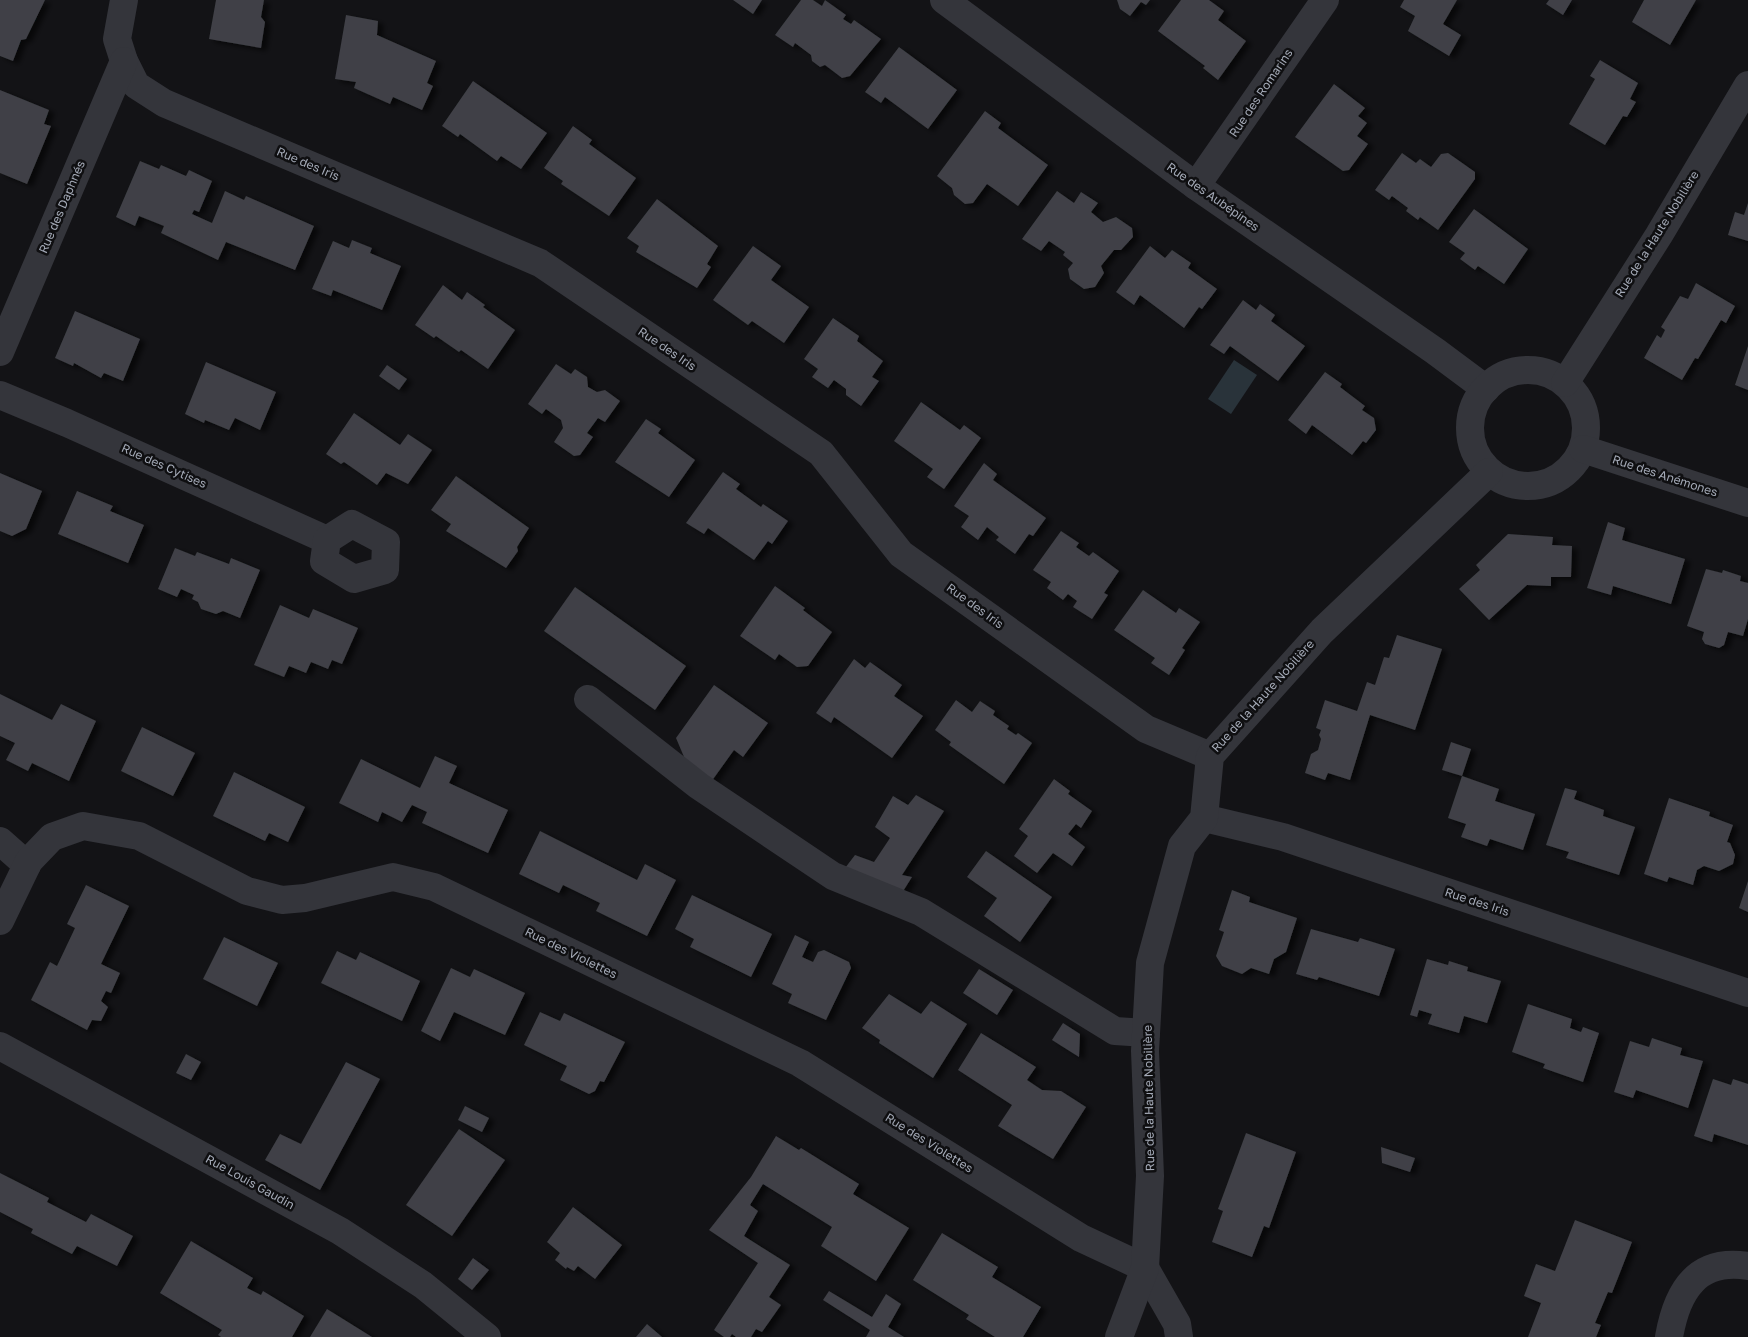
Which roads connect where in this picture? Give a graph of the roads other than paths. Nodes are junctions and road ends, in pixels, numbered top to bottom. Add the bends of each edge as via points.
1 (124, 0) edge
2 (944, 0) edge
3 (1325, 0) edge
4 (124, 61) junction
5 (1748, 84) edge
6 (1196, 186) junction
7 (0, 352) edge
8 (1566, 383) junction
9 (1486, 389) junction
10 (0, 395) edge
11 (1583, 449) junction
12 (1489, 472) junction
13 (1748, 503) edge
14 (327, 540) dead end
15 (588, 700) dead end
16 (1210, 756) junction
17 (1204, 818) junction
18 (0, 841) edge
19 (27, 865) junction
20 (0, 921) edge
21 (1748, 993) edge
22 (1146, 1033) junction
23 (0, 1046) edge
24 (1748, 1266) edge
25 (1145, 1268) junction
26 (487, 1337) edge
27 (1119, 1337) edge
28 (1179, 1337) edge
29 (1668, 1337) edge

1 - 4 street, Rue des Iris via 117,39
2 - 6 street, Rue des Aubépines
3 - 6 street, Rue des Romarins
4 - 7 street, Rue des Daphnés
4 - 16 street, Rue des Iris via 136,85 164,103 540,263 821,453 901,554 1146,729
5 - 8 street, Rue de la Haute Nobilière
6 - 9 street, Rue des Aubépines
8 - 9 street via 1550,374 1533,370 1500,378
8 - 11 street via 1585,413
9 - 12 street via 1476,404 1471,440
10 - 14 street, Rue des Cytises
11 - 12 street via 1574,465 1542,485 1523,486 1505,482
11 - 13 street, Rue des Anémones
12 - 16 street, Rue de la Haute Nobilière via 1322,631
15 - 22 street via 699,786 832,876 921,912 1116,1032
16 - 17 street, Rue de la Haute Nobilière
17 - 21 street, Rue des Iris via 1293,840
17 - 22 street, Rue de la Haute Nobilière via 1182,846 1150,963
18 - 19 street
19 - 20 street, Rue des Violettes
19 - 25 street, Rue des Violettes via 52,837 83,826 139,836 247,891 282,900 305,898 392,877 434,887 800,1063 1081,1238
22 - 25 street, Rue de la Haute Nobilière via 1150,1176
23 - 26 street, Rue Louis Gaudin via 340,1231 423,1285
24 - 29 street via 1710,1267 1686,1286 1672,1317
25 - 27 street, Rue de la Haute Nobilière
25 - 28 street via 1176,1324

